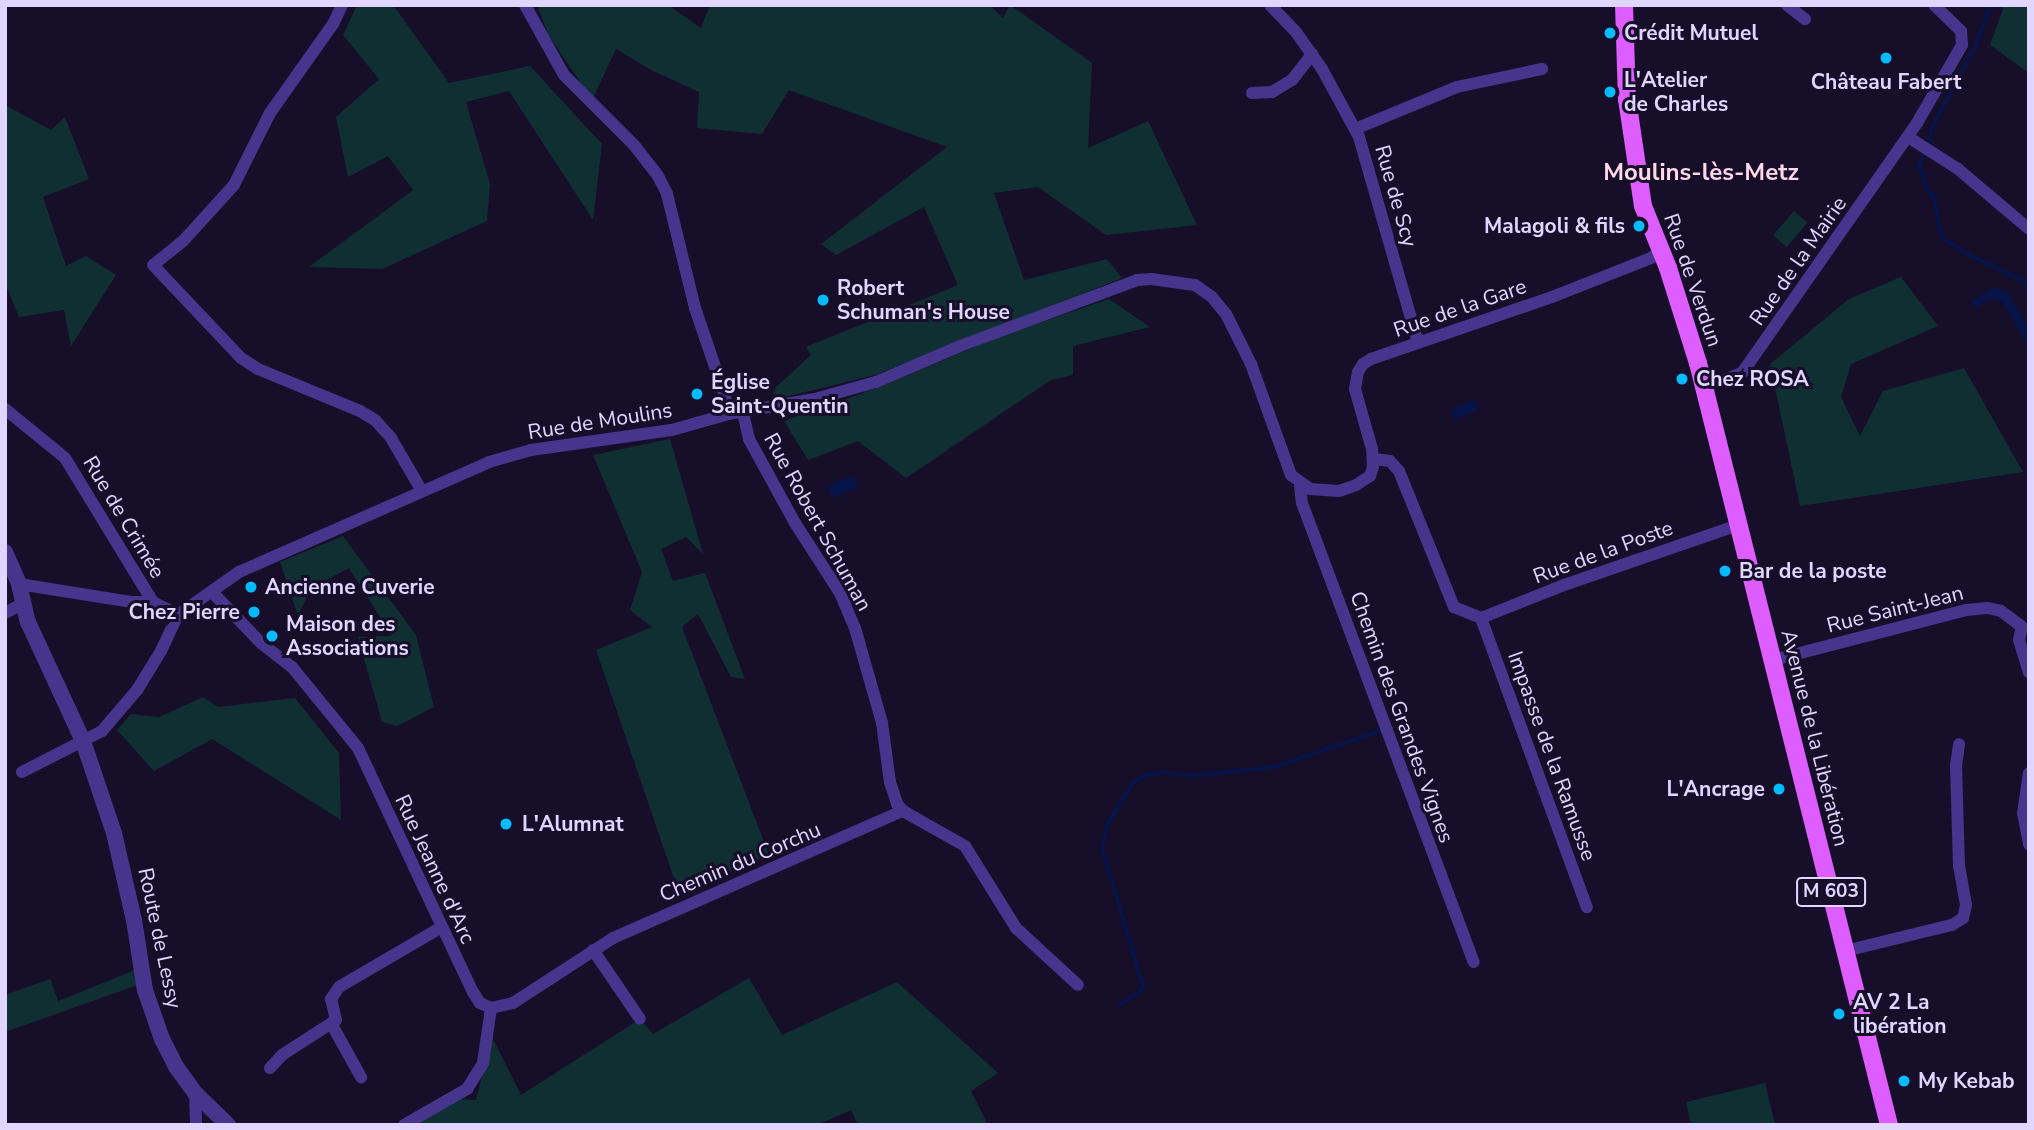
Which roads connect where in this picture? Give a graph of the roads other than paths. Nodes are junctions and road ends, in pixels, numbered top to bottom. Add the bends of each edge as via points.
1 (342, 5) edge
2 (524, 5) edge
3 (1270, 5) edge
4 (1624, 5) edge
5 (1787, 5) edge
6 (1934, 5) edge
7 (1805, 19) dead end
8 (1312, 54) junction
9 (1542, 69) dead end
10 (1252, 93) dead end
11 (1355, 129) junction
12 (1908, 137) junction
13 (2029, 229) edge
14 (1661, 251) junction
15 (1418, 343) junction
16 (1704, 387) junction
17 (5, 409) edge
18 (743, 413) junction
19 (727, 414) junction
20 (1374, 459) junction
21 (1300, 485) junction
22 (422, 491) junction
23 (1738, 525) junction
24 (5, 552) edge
25 (19, 584) junction
26 (212, 592) junction
27 (153, 602) junction
28 (22, 604) junction
29 (5, 613) edge
30 (178, 615) junction
31 (1481, 618) junction
32 (2025, 627) edge
33 (1773, 660) junction
34 (2029, 673) edge
35 (83, 741) junction
36 (1958, 744) dead end
37 (22, 772) dead end
38 (2029, 773) edge
39 (2027, 797) edge
40 (903, 811) junction
41 (2029, 844) edge
42 (1587, 907) dead end
43 (440, 928) junction
44 (593, 950) junction
45 (1845, 951) junction
46 (1474, 962) dead end
47 (1078, 985) dead end
48 (491, 1008) junction
49 (640, 1019) dead end
50 (332, 1025) junction
51 (270, 1068) dead end
52 (361, 1077) dead end
53 (195, 1093) junction
54 (196, 1125) edge
55 (228, 1125) edge
56 (404, 1125) edge
57 (1889, 1125) edge

1 - 22 street via 270,113 234,186 190,234 153,265 241,358 374,420 391,438
2 - 19 street via 564,75 634,145 667,194
3 - 8 street
4 - 14 main road, Rue de Verdun / M 603 via 1627,99 1634,148 1643,206
5 - 7 street
6 - 12 street, Rue de la Mairie via 1961,31 1962,45
8 - 10 street via 1292,80 1272,92
8 - 11 street
9 - 11 street, Rue de Scy via 1457,88
11 - 15 street, Rue de Scy
12 - 13 street via 1958,169
12 - 16 street, Rue de la Mairie via 1742,373
14 - 15 street, Rue de la Gare via 1517,310
14 - 16 main road, Rue de Verdun / M 603
15 - 20 street, Rue de la Gare via 1371,359 1358,372 1355,388
16 - 23 main road, Rue de Verdun / M 603
17 - 27 street, Rue de Crimée via 65,458
18 - 19 street, Rue de Moulins
18 - 21 street, Rue de Moulins via 876,382 1125,284 1177,281 1195,285 1226,314 1255,375 1287,466
18 - 40 street, Rue Robert Schuman via 749,439 840,593 855,628 882,723 890,782
19 - 22 street, Rue de Moulins via 672,430 531,450 489,462
20 - 21 street via 1370,476 1339,491
20 - 31 street via 1390,461 1399,471 1454,607
21 - 46 street, Chemin des Grandes Vignes via 1302,503
22 - 26 street, Rue de Moulins via 259,561
23 - 31 street, Rue de la Poste
23 - 33 main road, Avenue de la Libération / M 603
24 - 25 street, Route de Lessy
25 - 27 street
25 - 28 street, Route de Lessy
26 - 30 street, Rue de Moulins
26 - 43 street, Rue Jeanne d'Arc via 261,643 292,667 358,748
27 - 30 street, Rue de Crimée
28 - 29 street
28 - 35 street, Route de Lessy
30 - 35 street via 137,690 102,731
31 - 42 street, Impasse de la Ramusse
32 - 33 street, Rue Saint-Jean via 2001,611 1966,610
32 - 34 street via 2019,640
33 - 45 main road, Avenue de la Libération / M 603
35 - 37 street
35 - 53 street, Route de Lessy via 124,869 145,990 172,1058
36 - 45 street via 1963,918 1952,925
38 - 39 street
39 - 41 street via 2023,813
40 - 44 street, Chemin du Corchu
40 - 47 street via 965,846 1016,929
43 - 48 street, Rue Jeanne d'Arc via 480,1003
43 - 50 street via 333,992 337,1014
44 - 48 street via 513,1003
44 - 49 street
45 - 57 main road, Avenue de la Libération / M 603
48 - 56 street via 483,1063 467,1089
50 - 51 street via 282,1055
50 - 52 street
53 - 54 street
53 - 55 street, Route de Lessy

